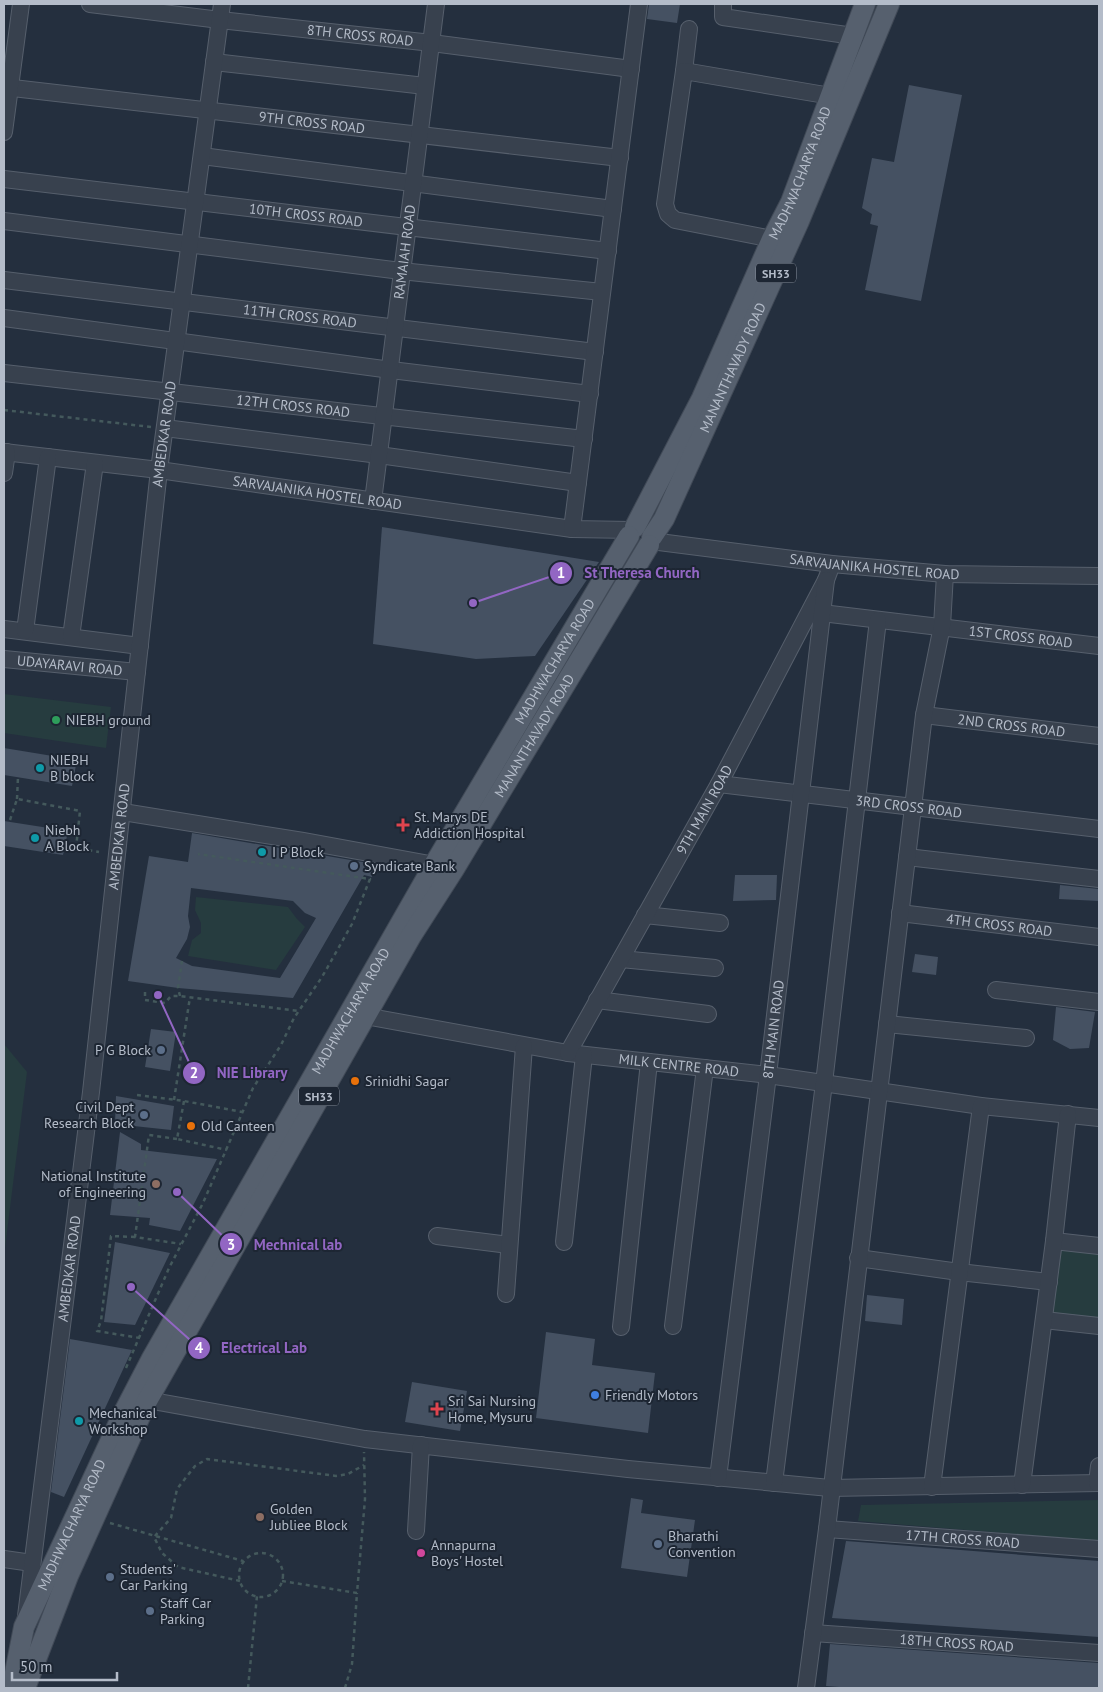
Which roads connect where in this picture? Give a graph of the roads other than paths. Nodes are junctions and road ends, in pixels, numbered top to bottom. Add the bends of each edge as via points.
1 (21, 4) edge
2 (90, 4) edge
3 (222, 4) edge
4 (436, 4) edge
5 (640, 4) edge
6 (723, 4) edge
7 (865, 4) edge
8 (889, 4) edge
9 (220, 20) junction
10 (689, 28) dead end
11 (853, 36) junction
12 (432, 43) junction
13 (214, 62) junction
14 (631, 69) junction
15 (684, 72) junction
16 (425, 86) junction
17 (7, 87) edge
18 (831, 96) junction
19 (208, 110) junction
20 (4, 132) edge
21 (420, 135) junction
22 (202, 156) junction
23 (620, 158) junction
24 (4, 178) edge
25 (414, 183) junction
26 (196, 202) junction
27 (613, 209) junction
28 (4, 221) edge
29 (408, 227) junction
30 (772, 239) junction
31 (189, 245) junction
32 (608, 252) junction
33 (401, 271) junction
34 (4, 280) edge
35 (602, 292) junction
36 (182, 301) junction
37 (4, 318) edge
38 (395, 327) junction
39 (177, 342) junction
40 (595, 352) junction
41 (391, 370) junction
42 (4, 373) edge
43 (170, 391) junction
44 (590, 394) junction
45 (384, 416) junction
46 (165, 428) junction
47 (584, 439) junction
48 (5, 452) edge
49 (379, 454) junction
50 (48, 457) junction
51 (95, 463) junction
52 (159, 470) junction
53 (4, 473) edge
54 (578, 483) junction
55 (373, 501) junction
56 (572, 529) junction
57 (632, 531) junction
58 (651, 541) junction
59 (832, 564) junction
60 (945, 574) junction
61 (1099, 576) edge
62 (826, 580) junction
63 (822, 613) junction
64 (878, 620) junction
65 (942, 626) junction
66 (4, 628) edge
67 (25, 631) junction
68 (71, 637) junction
69 (140, 646) junction
70 (1099, 646) edge
71 (4, 659) edge
72 (137, 672) junction
73 (924, 715) junction
74 (1099, 736) edge
75 (719, 784) junction
76 (800, 794) junction
77 (857, 800) junction
78 (913, 806) junction
79 (122, 812) junction
80 (1099, 829) edge
81 (906, 857) junction
82 (444, 867) junction
83 (1099, 879) edge
84 (900, 913) junction
85 (645, 915) junction
86 (720, 923) dead end
87 (1099, 937) edge
88 (621, 959) junction
89 (715, 968) dead end
90 (996, 990) dead end
91 (597, 1000) junction
92 (1099, 1002) edge
93 (708, 1014) dead end
94 (357, 1015) junction
95 (887, 1024) junction
96 (1026, 1038) dead end
97 (524, 1046) junction
98 (576, 1054) junction
99 (649, 1062) junction
100 (705, 1068) junction
101 (768, 1075) junction
102 (824, 1083) junction
103 (879, 1091) junction
104 (981, 1106) junction
105 (1068, 1114) junction
106 (1099, 1118) edge
107 (436, 1236) dead end
108 (1054, 1241) junction
109 (564, 1242) dead end
110 (510, 1245) junction
111 (1099, 1246) edge
112 (858, 1258) junction
113 (959, 1272) junction
114 (1049, 1282) junction
115 (506, 1294) dead end
116 (1044, 1320) junction
117 (673, 1326) dead end
118 (1099, 1326) edge
119 (621, 1327) dead end
120 (139, 1399) junction
121 (421, 1445) junction
122 (1099, 1466) edge
123 (718, 1478) junction
124 (774, 1483) junction
125 (1098, 1483) edge
126 (1022, 1485) junction
127 (932, 1487) junction
128 (830, 1488) junction
129 (827, 1529) junction
130 (416, 1531) dead end
131 (1099, 1549) edge
132 (4, 1559) edge
133 (32, 1563) junction
134 (24, 1627) junction
135 (813, 1633) junction
136 (1099, 1653) edge
137 (28, 1679) edge
138 (12, 1688) edge
139 (806, 1688) edge

1 - 17 street
2 - 9 street, 8TH CROSS ROAD
3 - 9 street, AMBEDKAR ROAD
4 - 12 street, RAMAIAH ROAD
5 - 14 street
6 - 11 street via 723,17
7 - 11 main road, MADHWACHARYA ROAD
8 - 58 main road, MANANTHAVADY ROAD / SH33 via 799,221 664,519
9 - 12 street, 8TH CROSS ROAD
9 - 13 street, AMBEDKAR ROAD
10 - 15 street
11 - 18 main road, MADHWACHARYA ROAD
12 - 14 street, 8TH CROSS ROAD
12 - 16 street, RAMAIAH ROAD
13 - 16 street
13 - 19 street, AMBEDKAR ROAD
14 - 23 street
15 - 18 street
15 - 30 street via 665,204 668,214 675,220
16 - 21 street, RAMAIAH ROAD
17 - 19 street, 9TH CROSS ROAD
17 - 20 street
18 - 30 main road, MADHWACHARYA ROAD via 791,202
19 - 21 street, 9TH CROSS ROAD
19 - 22 street, AMBEDKAR ROAD
21 - 23 street, 9TH CROSS ROAD
21 - 25 street, RAMAIAH ROAD
22 - 25 street
22 - 26 street, AMBEDKAR ROAD
23 - 27 street
24 - 26 street, 10TH CROSS ROAD
25 - 27 street
25 - 29 street, RAMAIAH ROAD
26 - 29 street, 10TH CROSS ROAD
26 - 31 street, AMBEDKAR ROAD
27 - 32 street
28 - 31 street
29 - 32 street, 10TH CROSS ROAD
29 - 33 street, RAMAIAH ROAD
30 - 57 main road, MADHWACHARYA ROAD via 702,398
31 - 33 street
31 - 36 street, AMBEDKAR ROAD
32 - 35 street
33 - 35 street
33 - 38 street, RAMAIAH ROAD
34 - 36 street, 11TH CROSS ROAD
35 - 40 street
36 - 38 street, 11TH CROSS ROAD
36 - 39 street, AMBEDKAR ROAD
37 - 39 street
38 - 40 street, 11TH CROSS ROAD
38 - 41 street, RAMAIAH ROAD
39 - 41 street
39 - 43 street, AMBEDKAR ROAD
40 - 44 street
41 - 44 street
41 - 45 street, RAMAIAH ROAD
42 - 43 street, 12TH CROSS ROAD
43 - 45 street, 12TH CROSS ROAD
43 - 46 street, AMBEDKAR ROAD
44 - 47 street
45 - 47 street, 12TH CROSS ROAD
45 - 49 street, RAMAIAH ROAD
46 - 49 street
46 - 52 street, AMBEDKAR ROAD
47 - 54 street
48 - 50 street, SARVAJANIKA HOSTEL ROAD
48 - 53 street
49 - 54 street
49 - 55 street, RAMAIAH ROAD
50 - 51 street, SARVAJANIKA HOSTEL ROAD
50 - 67 street
51 - 52 street, SARVAJANIKA HOSTEL ROAD
51 - 68 street
52 - 55 street, SARVAJANIKA HOSTEL ROAD
52 - 69 street, AMBEDKAR ROAD
54 - 56 street
55 - 56 street, SARVAJANIKA HOSTEL ROAD
56 - 57 street, SARVAJANIKA HOSTEL ROAD
57 - 58 main road via 631,542 636,547 643,548
57 - 82 main road, MADHWACHARYA ROAD
58 - 59 street, SARVAJANIKA HOSTEL ROAD
58 - 82 main road, MANANTHAVADY ROAD / SH33
59 - 60 street, SARVAJANIKA HOSTEL ROAD
59 - 62 street, 9TH MAIN ROAD
60 - 61 street, SARVAJANIKA HOSTEL ROAD
60 - 65 street
62 - 63 street, 8TH MAIN ROAD
62 - 75 street, 9TH MAIN ROAD
63 - 64 street, 1ST CROSS ROAD
63 - 76 street, 8TH MAIN ROAD
64 - 65 street, 1ST CROSS ROAD
64 - 77 street
65 - 70 street, 1ST CROSS ROAD
65 - 73 street
66 - 67 street
67 - 68 street
68 - 69 street
69 - 72 street, AMBEDKAR ROAD
71 - 72 street, UDAYARAVI ROAD
72 - 79 street, AMBEDKAR ROAD
73 - 74 street, 2ND CROSS ROAD
73 - 78 street
75 - 76 street, 3RD CROSS ROAD
75 - 85 street, 9TH MAIN ROAD
76 - 77 street, 3RD CROSS ROAD
76 - 101 street, 8TH MAIN ROAD
77 - 78 street, 3RD CROSS ROAD
77 - 102 street
78 - 80 street, 3RD CROSS ROAD
78 - 81 street
79 - 82 street via 303,840
79 - 133 street, AMBEDKAR ROAD via 91,1092
81 - 83 street
81 - 84 street
82 - 94 main road, MANANTHAVADY ROAD / SH33 via 411,936
84 - 87 street, 4TH CROSS ROAD
84 - 95 street
85 - 86 street
85 - 88 street, 9TH MAIN ROAD
88 - 89 street
88 - 91 street, 9TH MAIN ROAD
90 - 92 street
91 - 93 street
91 - 98 street, 9TH MAIN ROAD
94 - 97 street, MILK CENTRE ROAD
94 - 120 main road, MANANTHAVADY ROAD / SH33
95 - 96 street
95 - 103 street
97 - 98 street, MILK CENTRE ROAD
97 - 110 street
98 - 99 street, MILK CENTRE ROAD
98 - 109 street
99 - 100 street, MILK CENTRE ROAD
99 - 119 street
100 - 101 street, MILK CENTRE ROAD
100 - 117 street
101 - 102 street, MILK CENTRE ROAD
101 - 123 street, 8TH MAIN ROAD
102 - 103 street, MILK CENTRE ROAD
102 - 124 street
103 - 104 street, MILK CENTRE ROAD
103 - 112 street
104 - 105 street, MILK CENTRE ROAD
104 - 113 street
105 - 106 street, MILK CENTRE ROAD
105 - 108 street
107 - 110 street
108 - 111 street
108 - 114 street
110 - 115 street
112 - 113 street
112 - 128 street
113 - 114 street
113 - 127 street
114 - 116 street
116 - 118 street
116 - 126 street
120 - 121 street via 365,1439
120 - 134 main road, MADHWACHARYA ROAD
120 - 137 main road, MANANTHAVADY ROAD / SH33
121 - 123 street
121 - 130 street
122 - 125 street
123 - 124 street
124 - 128 street
125 - 126 street
126 - 127 street
127 - 128 street
128 - 129 street
129 - 131 street, 17TH CROSS ROAD
129 - 135 street
132 - 133 street
133 - 134 street, AMBEDKAR ROAD
134 - 137 street, AMBEDKAR ROAD
134 - 138 main road, MADHWACHARYA ROAD
135 - 136 street, 18TH CROSS ROAD
135 - 139 street

